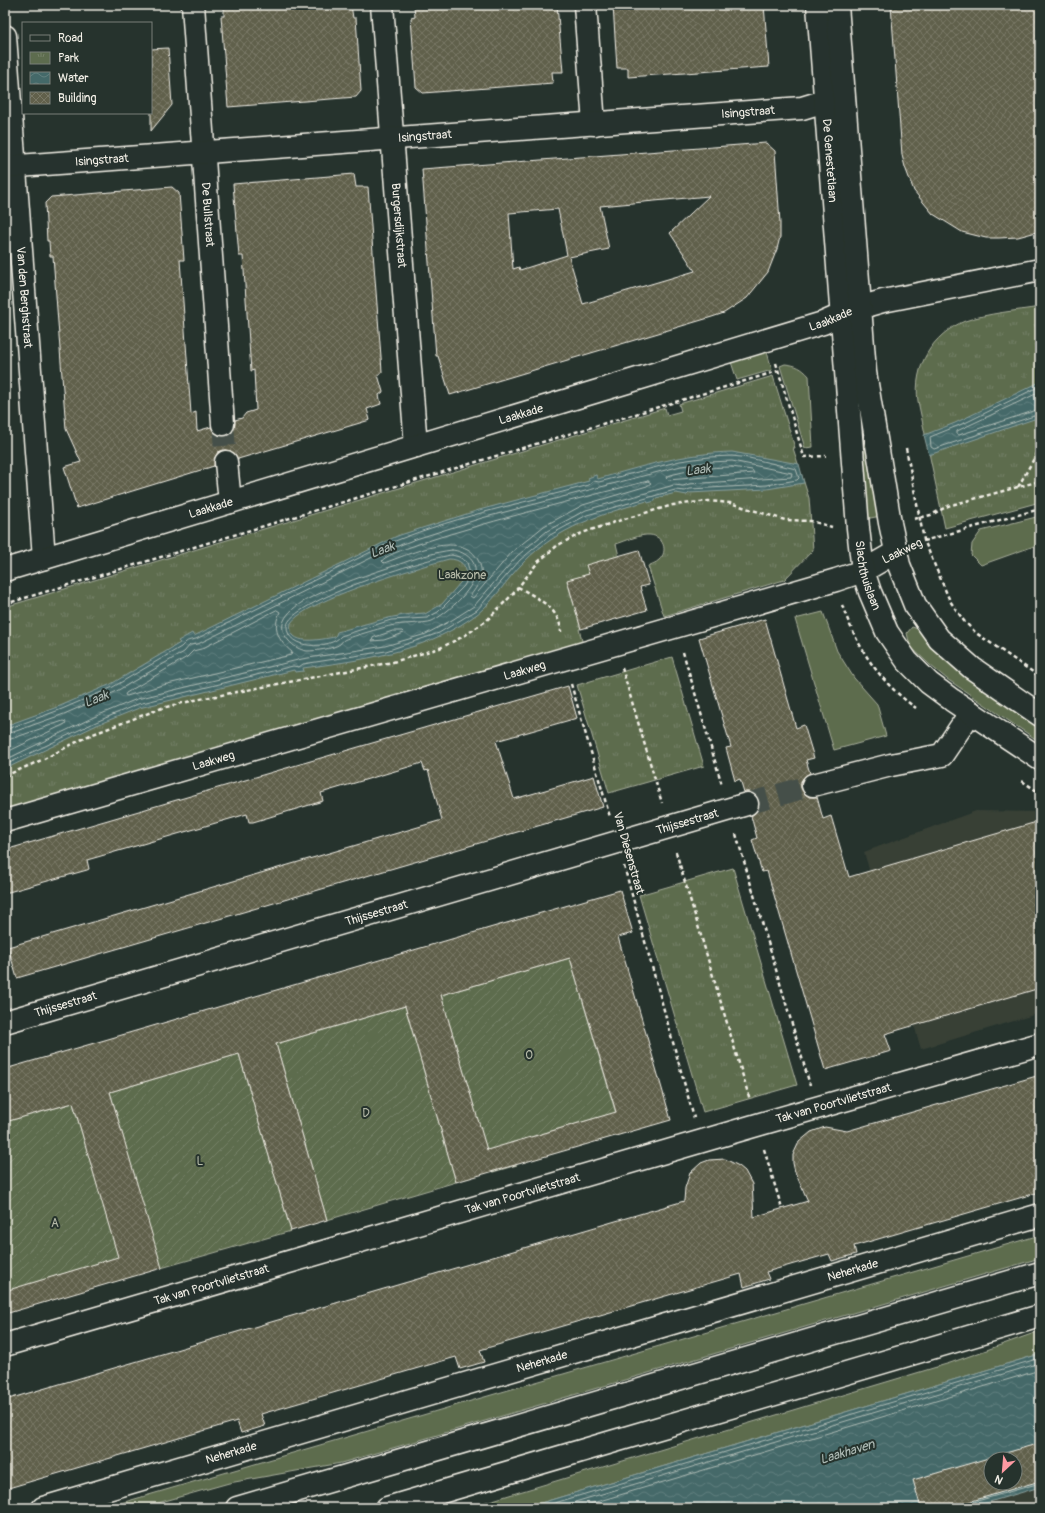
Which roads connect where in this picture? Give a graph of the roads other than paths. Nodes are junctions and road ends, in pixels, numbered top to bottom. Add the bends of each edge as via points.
1 (193, 5) edge
2 (382, 5) edge
3 (585, 5) edge
4 (818, 5) edge
5 (837, 5) edge
6 (5, 36) edge
7 (835, 100) junction
8 (594, 124) junction
9 (392, 138) junction
10 (204, 152) junction
11 (10, 167) edge
12 (1040, 270) edge
13 (851, 311) junction
14 (223, 424) tunnel mouth
15 (416, 446) junction
16 (226, 462) tunnel mouth
17 (230, 502) junction
18 (896, 552) junction
19 (44, 558) junction
20 (5, 570) edge
21 (863, 571) junction
22 (971, 712) junction
23 (1040, 715) edge
24 (1040, 760) edge
25 (813, 785) tunnel mouth
26 (738, 807) tunnel mouth
27 (5, 822) edge
28 (5, 1022) edge
29 (1040, 1044) edge
30 (1040, 1215) edge
31 (1040, 1273) edge
32 (1040, 1316) edge
33 (5, 1345) edge
34 (44, 1508) edge
35 (237, 1508) edge
36 (387, 1508) edge

1 - 10 street, De Bullstraat
2 - 9 street, Burgersdijkstraat
3 - 8 street
4 - 7 street, De Genestetlaan
5 - 7 street, De Genestetlaan
6 - 11 street, Van den Berghstraat
7 - 8 street, Isingstraat via 802,108
7 - 13 street, De Genestetlaan
8 - 9 street, Isingstraat
9 - 10 street, Isingstraat
9 - 15 street, Burgersdijkstraat
10 - 11 street, Isingstraat
10 - 14 street, De Bullstraat
11 - 19 street, Van den Berghstraat
12 - 13 street, Laakkade via 883,300
13 - 15 street, Laakkade via 817,325
13 - 18 street
13 - 21 street, Slachthuislaan via 858,528
15 - 17 street, Laakkade
16 - 17 street
17 - 19 street, Laakkade
18 - 21 street, Laakweg
18 - 23 street via 915,605 939,639 972,668
19 - 20 street, Laakkade
21 - 22 street, Slachthuislaan via 887,632 907,661 929,683
21 - 27 street, Laakweg
22 - 24 street, Slachthuislaan
22 - 25 street via 942,755
26 - 28 street, Thijssestraat
29 - 33 street, Tak van Poortvlietstraat
30 - 34 street, Neherkade
31 - 35 street
32 - 36 street

